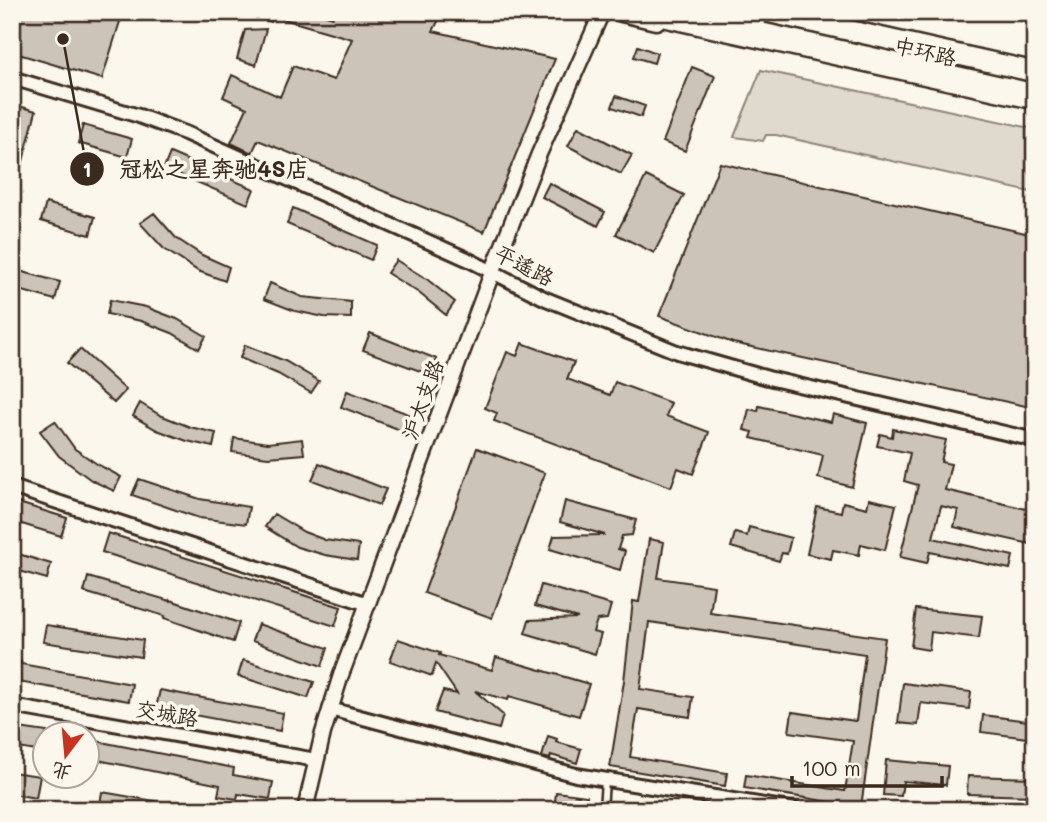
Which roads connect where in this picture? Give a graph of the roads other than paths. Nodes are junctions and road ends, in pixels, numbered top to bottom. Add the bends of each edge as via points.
1 (602, 12) edge
2 (622, 12) edge
3 (642, 12) edge
4 (674, 12) edge
5 (718, 12) edge
6 (767, 12) edge
7 (792, 12) edge
8 (841, 23) junction
9 (798, 30) junction
10 (923, 41) junction
11 (1035, 66) edge
12 (966, 67) junction
13 (1035, 72) edge
14 (12, 79) edge
15 (1035, 82) edge
16 (1035, 91) edge
17 (1035, 102) edge
18 (492, 272) junction
19 (1035, 440) edge
20 (12, 487) edge
21 (368, 604) junction
22 (12, 706) edge
23 (330, 709) junction
24 (316, 760) junction
25 (605, 781) junction
26 (789, 809) edge
27 (305, 810) edge
28 (603, 810) edge

1 - 18 street, 沪太支路
2 - 17 main road
3 - 17 highway, 中环路
4 - 16 main road
5 - 9 main road
6 - 13 highway, 中环路, bridge
7 - 8 main road
8 - 9 main road
8 - 10 main road
9 - 12 main road
10 - 11 main road
10 - 12 main road
12 - 15 main road
14 - 18 street, 平遥路 via 186,133
18 - 19 street, 平遥路 via 677,352 768,378
18 - 21 street, 沪太支路
20 - 21 street
21 - 23 street, 沪太支路
22 - 24 street, 交城路
23 - 24 street, 沪太支路
23 - 25 street
24 - 27 street, 沪太支路
25 - 26 street
25 - 28 lane

